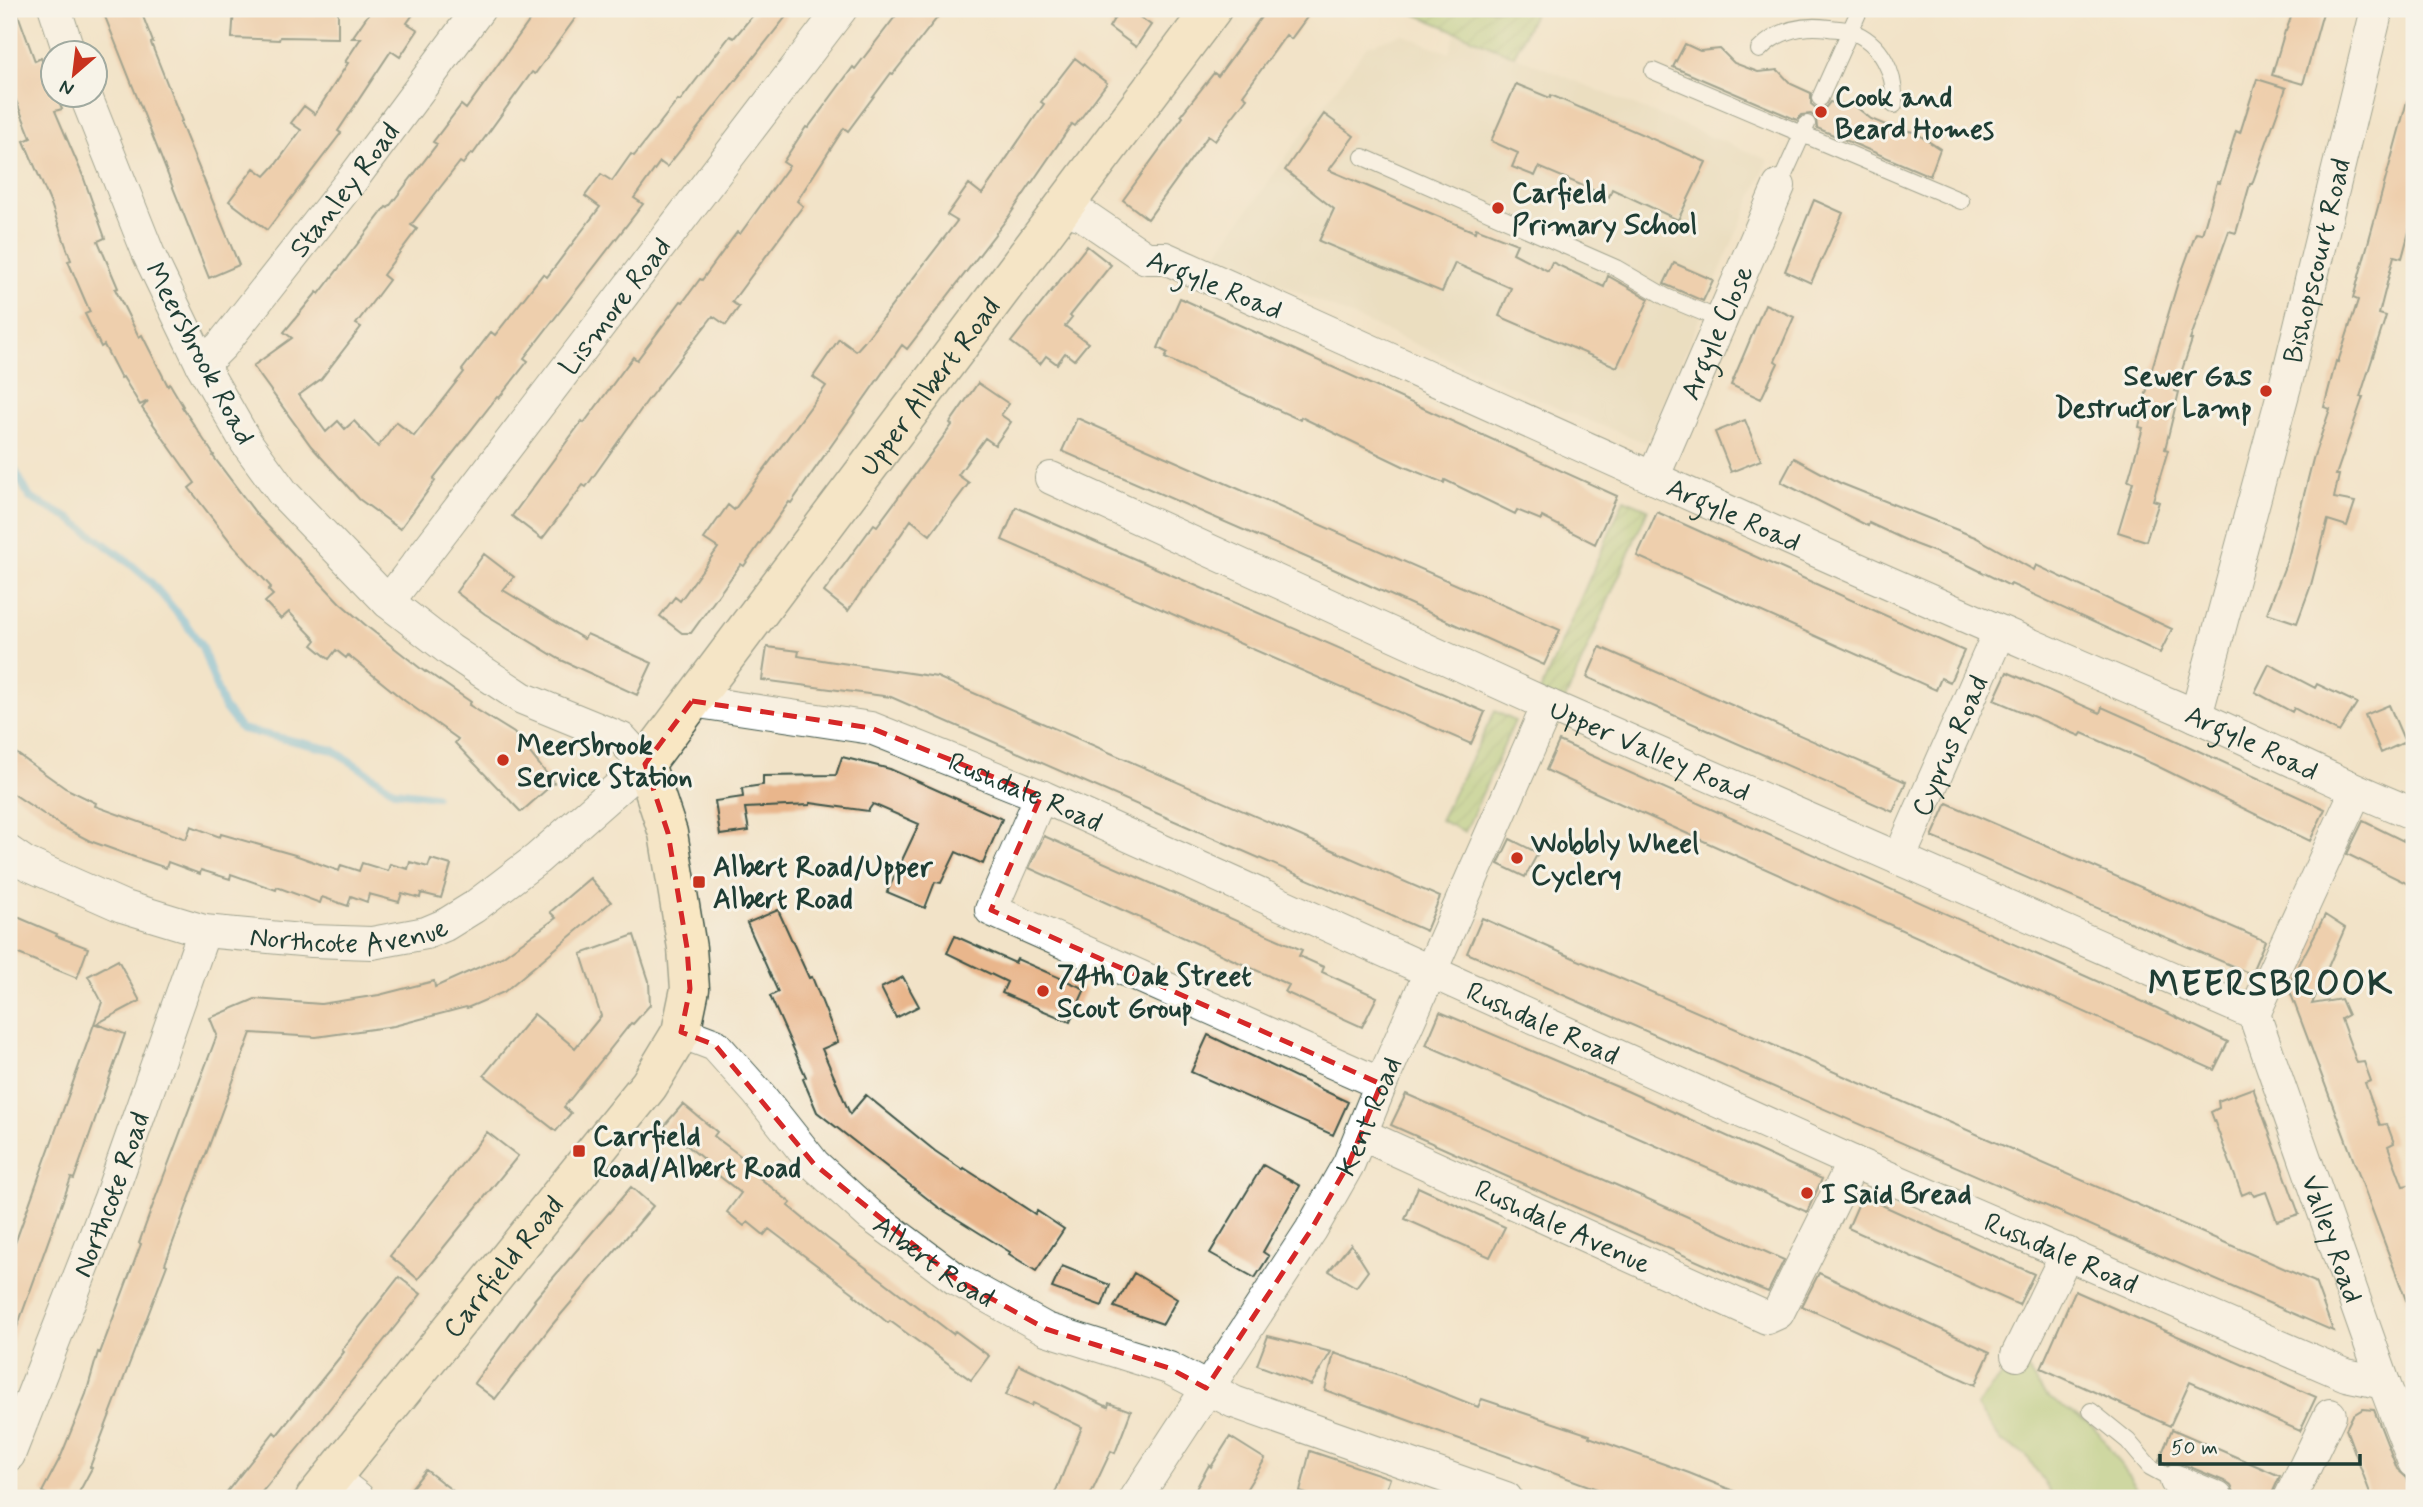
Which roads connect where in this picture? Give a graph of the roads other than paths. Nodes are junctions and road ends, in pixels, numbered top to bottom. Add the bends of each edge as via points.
1 (55, 9) edge
2 (478, 9) edge
3 (841, 9) edge
4 (1212, 9) edge
5 (1860, 9) edge
6 (2376, 9) edge
7 (1851, 31) junction
8 (64, 38) edge
9 (1759, 50) dead end
10 (1653, 71) dead end
11 (1820, 98) dead end
12 (1894, 105) dead end
13 (91, 108) edge
14 (1805, 130) junction
15 (1363, 157) dead end
16 (1779, 186) joint
17 (1961, 201) dead end
18 (1057, 212) junction
19 (1721, 320) junction
20 (201, 365) junction
21 (1051, 478) dead end
22 (1653, 478) junction
23 (388, 602) junction
24 (2000, 632) junction
25 (692, 701) junction
26 (1548, 705) junction
27 (2196, 716) junction
28 (645, 764) junction
29 (2356, 791) junction
30 (1041, 796) junction
31 (2414, 814) edge
32 (9, 852) edge
33 (1899, 859) junction
34 (204, 932) junction
35 (1430, 973) junction
36 (2254, 1014) junction
37 (681, 1031) junction
38 (1381, 1084) junction
39 (1361, 1134) junction
40 (1853, 1162) junction
41 (2067, 1254) junction
42 (2017, 1355) dead end
43 (2384, 1383) junction
44 (1206, 1388) junction
45 (2091, 1411) dead end
46 (2330, 1415) dead end
47 (9, 1455) edge
48 (2414, 1462) edge
49 (2176, 1481) joint
50 (335, 1491) edge
51 (1136, 1498) edge
52 (1506, 1498) edge
53 (2217, 1498) edge
54 (2290, 1498) edge

1 - 8 street
2 - 20 street, Stanley Road via 352,180 222,345
3 - 23 street, Lismore Road
4 - 18 street, Upper Albert Road
5 - 7 lane
6 - 27 street, Bishopscourt Road via 2288,375
7 - 9 lane via 1815,26 1791,29
7 - 11 lane
7 - 12 lane via 1873,44 1888,65 1895,86
10 - 14 lane
13 - 20 street, Meersbrook Road via 149,255
14 - 16 lane
14 - 17 lane
15 - 19 lane via 1616,268 1665,297
16 - 19 street, Argyle Close
18 - 22 street, Argyle Road via 1083,215 1146,258 1165,258
18 - 25 street, Upper Albert Road
19 - 22 street, Argyle Close
20 - 23 street, Meersbrook Road via 246,442 283,493
21 - 26 street, Upper Valley Road
22 - 24 street, Argyle Road
23 - 28 street, Meersbrook Road via 522,698 622,738
24 - 27 street, Argyle Road
24 - 33 street, Cyprus Road
25 - 28 street, Upper Albert Road
25 - 30 street, Rushdale Road via 872,728
26 - 33 street, Upper Valley Road
26 - 35 street, Kent Road
27 - 29 street, Argyle Road
28 - 34 street, Northcote Avenue via 537,859 474,906 426,933 372,943
28 - 37 street via 668,834 687,948 690,989
29 - 31 street, Argyle Road
29 - 36 street
30 - 35 street, Rushdale Road
30 - 38 street via 991,910
32 - 34 street, Northcote Avenue via 122,906
33 - 36 street, Upper Valley Road
34 - 47 street, Northcote Road via 110,1198
35 - 38 street, Kent Road
35 - 40 street, Rushdale Road
36 - 43 street, Valley Road
37 - 44 street, Albert Road via 715,1045 814,1164 870,1214 956,1279 1046,1329 1169,1368
37 - 50 street, Carrfield Road via 649,1085
38 - 39 street, Kent Road
39 - 40 street, Rushdale Avenue via 1766,1318 1778,1312
39 - 44 street, Kent Road via 1311,1230
40 - 41 street, Rushdale Road
41 - 42 street
41 - 43 street, Rushdale Road via 2346,1375
43 - 48 street, Valley Road
44 - 51 street, Kent Road
44 - 52 street, Albert Road via 1234,1402
45 - 49 lane via 2128,1441 2150,1467
46 - 54 street
49 - 53 street

